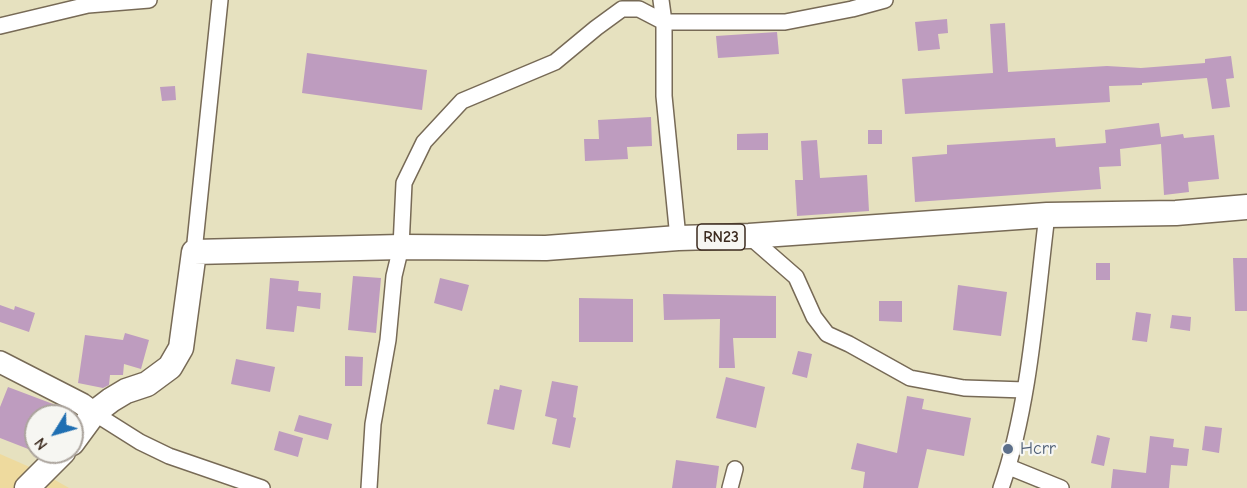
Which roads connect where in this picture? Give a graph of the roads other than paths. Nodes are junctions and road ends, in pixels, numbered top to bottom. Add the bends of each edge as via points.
1 (150, 0) edge
2 (220, 0) edge
3 (661, 0) edge
4 (885, 0) edge
5 (664, 22) junction
6 (0, 26) edge
7 (1247, 207) edge
8 (1047, 215) junction
9 (749, 236) junction
10 (678, 238) junction
11 (401, 247) junction
12 (194, 252) junction
13 (0, 362) edge
14 (1025, 390) junction
15 (94, 413) junction
16 (84, 427) edge
17 (51, 464) edge
18 (1009, 467) junction
19 (735, 469) dead end
20 (27, 488) edge
21 (262, 488) edge
22 (369, 488) edge
23 (730, 488) edge
24 (1001, 488) edge
25 (1061, 488) edge

1 - 6 street via 88,5
2 - 12 street
3 - 5 street
4 - 5 street via 785,22
5 - 10 street via 664,96
5 - 11 street via 639,9 622,9 555,62 462,101 424,142 404,183
7 - 8 main road, RN23 via 1176,213
8 - 9 main road, RN23
8 - 14 street
9 - 10 main road, RN23
9 - 14 street via 796,277 814,317 827,334 910,378 964,388
10 - 11 main road, RN23 via 546,248
11 - 12 main road, RN23
11 - 22 street via 374,424
12 - 15 main road via 181,348 170,367
13 - 15 main road
14 - 18 street
15 - 16 main road
15 - 21 street via 170,456
17 - 20 main road
18 - 24 street
18 - 25 street
19 - 23 street

